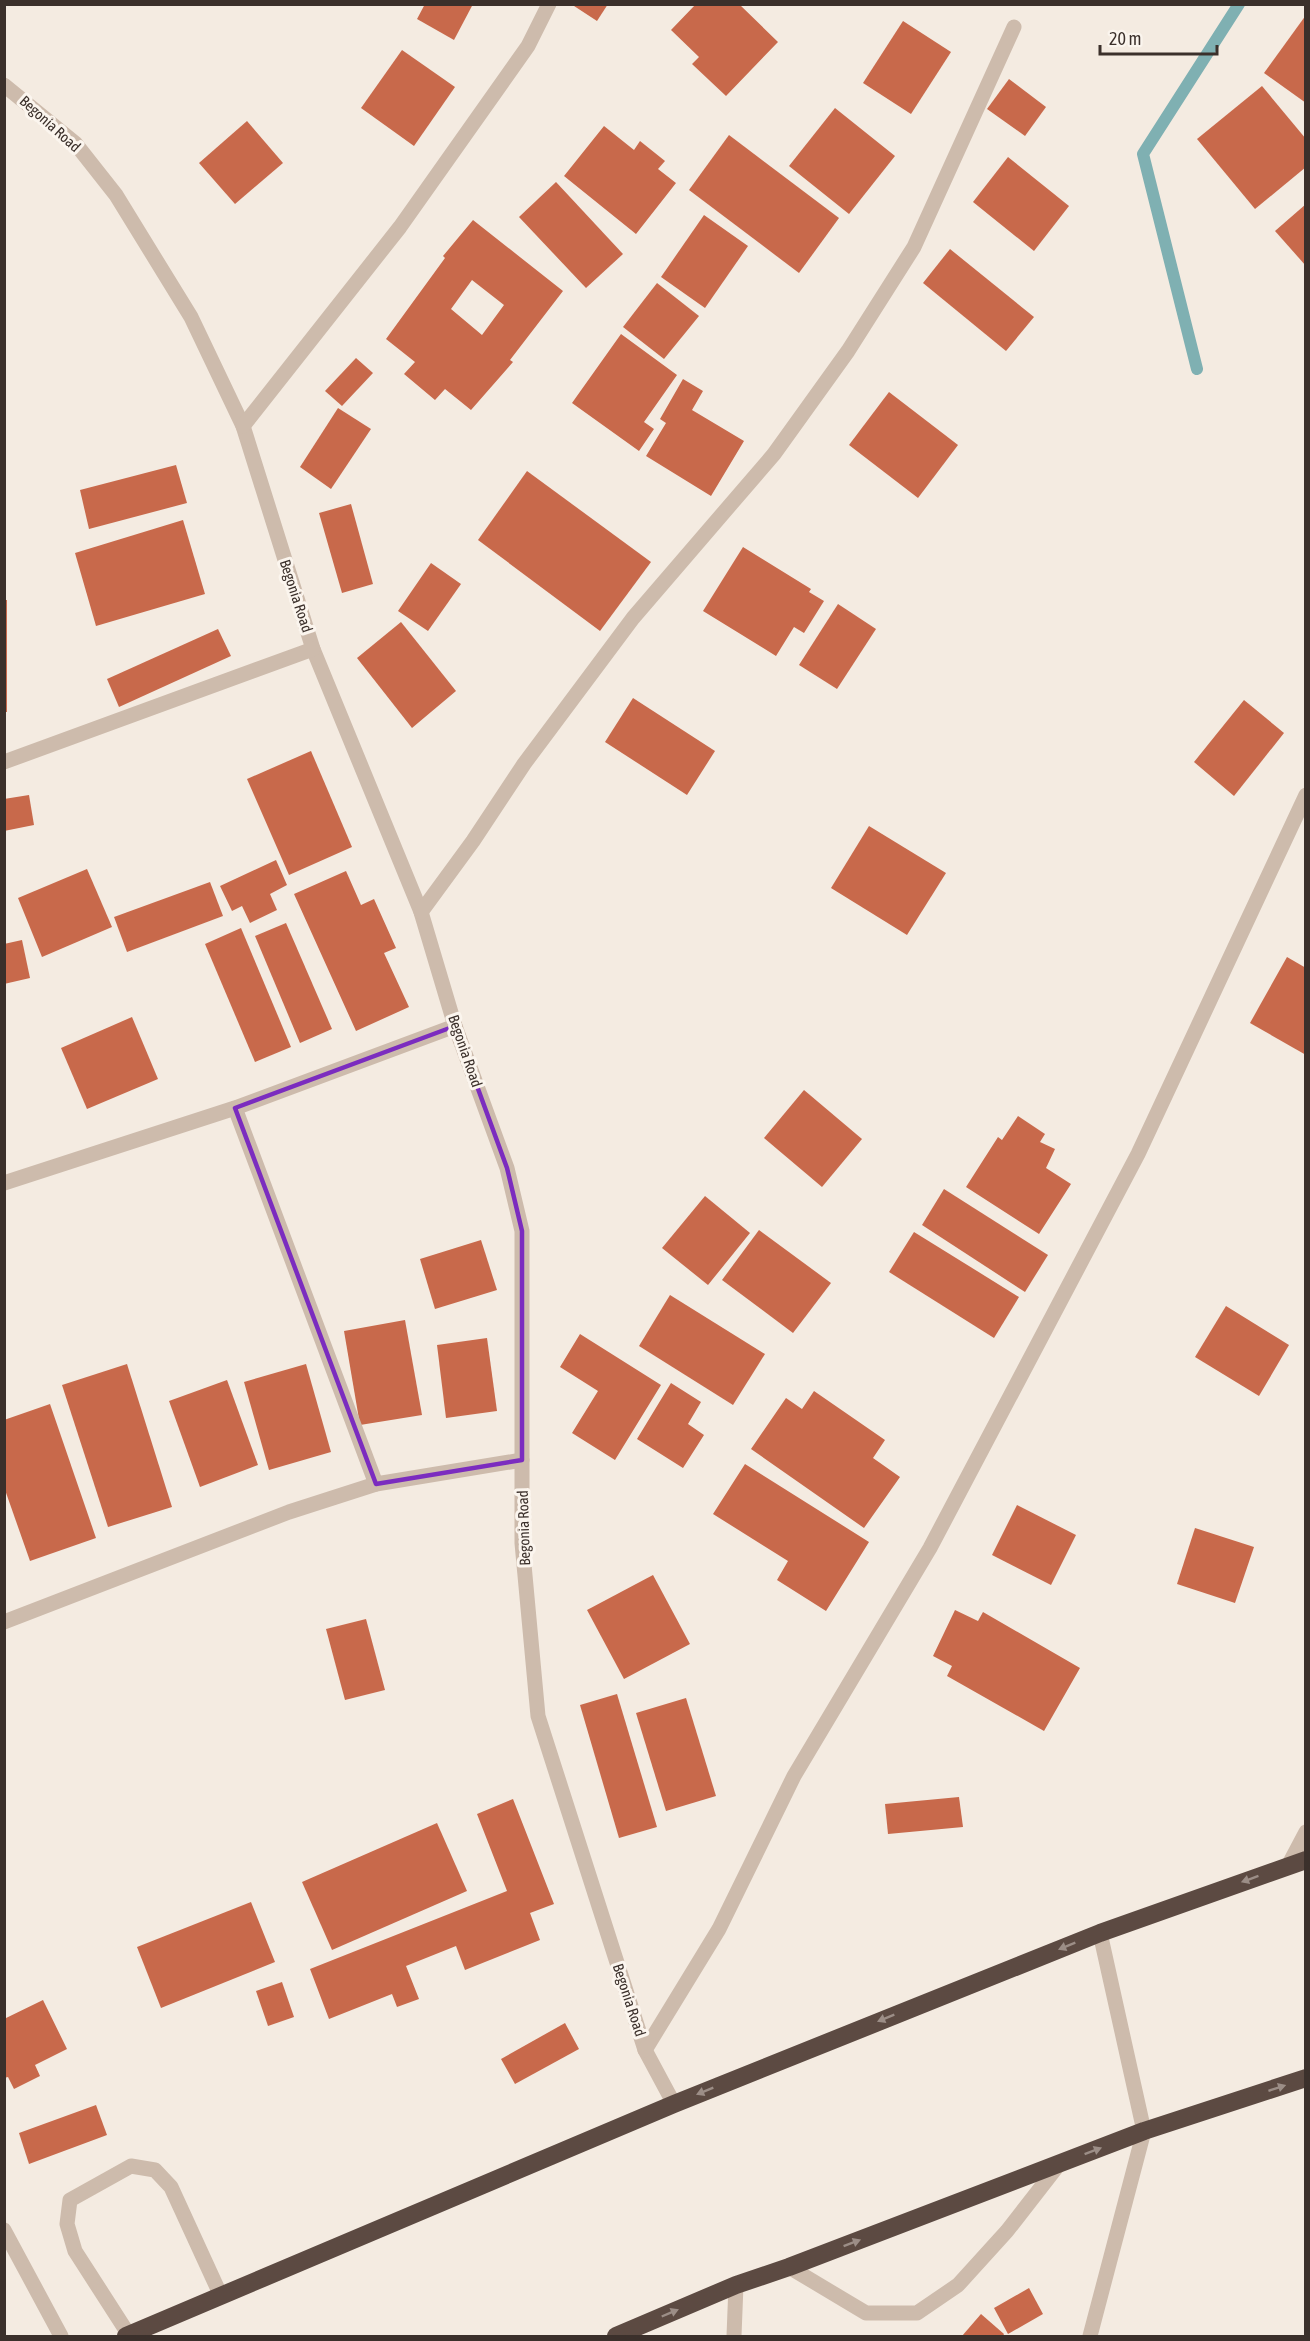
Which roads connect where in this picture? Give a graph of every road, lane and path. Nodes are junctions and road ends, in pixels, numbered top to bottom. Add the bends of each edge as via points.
1 (549, 4) edge
2 (1014, 27) dead end
3 (4, 85) edge
4 (243, 426) junction
5 (313, 649) junction
6 (4, 762) edge
7 (1305, 795) edge
8 (421, 912) junction
9 (455, 1026) junction
10 (235, 1108) junction
11 (4, 1183) edge
12 (522, 1460) junction
13 (376, 1484) junction
14 (4, 1622) edge
15 (1305, 1832) edge
16 (1305, 1860) edge
17 (1288, 1866) junction
18 (1100, 1933) junction
19 (645, 2050) junction
20 (1305, 2078) edge
21 (674, 2104) junction
22 (1144, 2131) junction
23 (1060, 2163) junction
24 (4, 2230) edge
25 (789, 2267) junction
26 (736, 2285) junction
27 (221, 2296) junction
28 (127, 2336) edge
29 (61, 2337) edge
30 (616, 2337) edge
31 (734, 2337) edge
32 (1090, 2337) edge

1 - 4 street via 528,46 400,227
2 - 8 street via 914,247 848,351 774,454 633,618 524,764
3 - 4 street, Begonia Road via 75,143 116,195 190,317
4 - 5 street, Begonia Road
5 - 6 street
5 - 8 street, Begonia Road
7 - 19 street via 1127,1175 930,1548 794,1776 719,1929
8 - 9 street, Begonia Road
9 - 10 street
9 - 12 street, Begonia Road via 507,1168 522,1231
10 - 11 street
10 - 13 street
12 - 13 street
12 - 19 street, Begonia Road via 522,1543 538,1716
13 - 14 street via 289,1512
15 - 17 street
16 - 17 highway
17 -> 18 highway
18 -> 21 highway
18 - 22 street
19 - 21 street, Begonia Road
22 -> 20 highway
21 - 27 highway
23 -> 22 highway
22 - 32 street
25 -> 23 highway
23 - 25 street via 1007,2232 958,2285 917,2313 866,2313
24 - 29 street
25 - 26 highway
30 -> 26 highway
26 - 31 street
27 - 28 highway
27 - 28 street via 171,2187 155,2170 131,2166 70,2200 67,2224 75,2251

